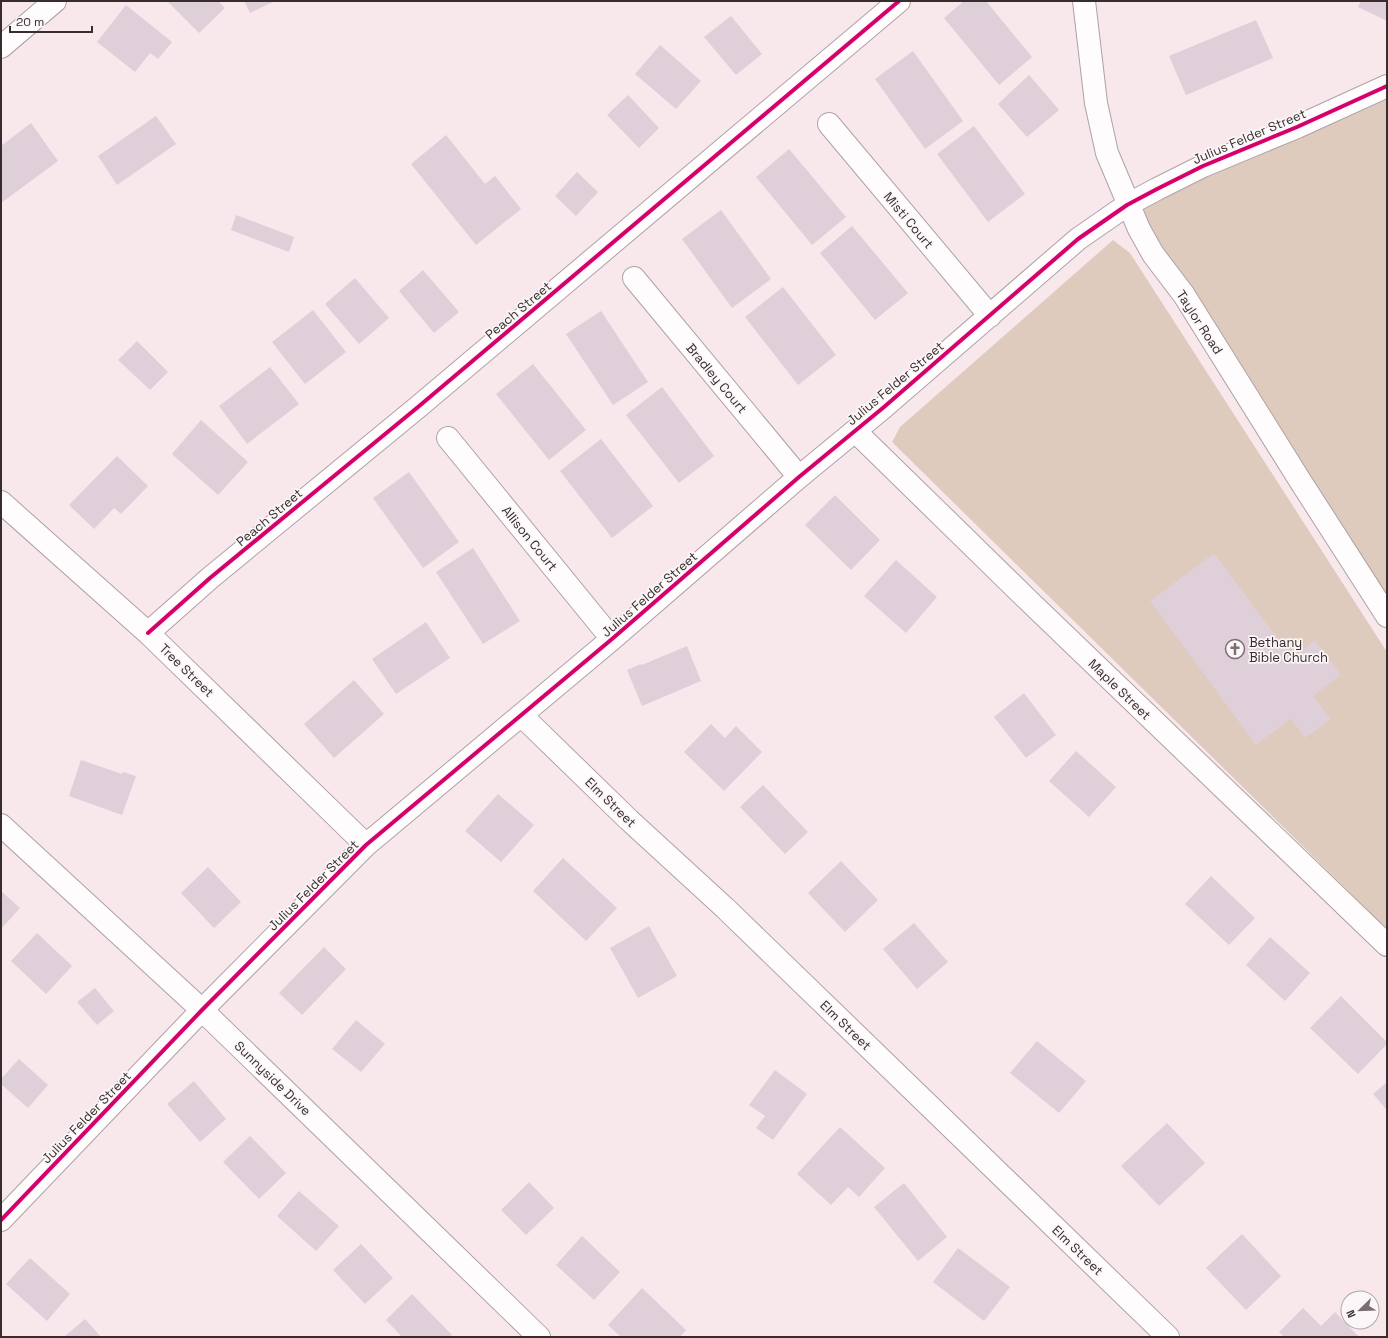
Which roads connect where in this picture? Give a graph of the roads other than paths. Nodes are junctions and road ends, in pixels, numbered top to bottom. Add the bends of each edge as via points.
1 (54, 1) edge
2 (899, 1) edge
3 (1084, 1) edge
4 (1, 47) edge
5 (1387, 86) edge
6 (829, 124) dead end
7 (1127, 205) junction
8 (634, 278) dead end
9 (990, 316) junction
10 (855, 431) junction
11 (448, 438) dead end
12 (799, 477) junction
13 (1, 502) edge
14 (1387, 616) edge
15 (148, 632) junction
16 (612, 639) junction
17 (522, 714) junction
18 (1, 825) edge
19 (366, 845) junction
20 (1387, 946) edge
21 (202, 1010) junction
22 (1, 1220) edge
23 (539, 1337) edge
24 (1168, 1337) edge

1 - 4 street
2 - 15 street, Peach Street
3 - 7 street, Taylor Road via 1096,103 1107,153
5 - 7 street, Julius Felder Street via 1298,127 1203,166
6 - 9 street, Misti Court
7 - 9 street, Julius Felder Street via 1078,239
7 - 14 street, Taylor Road via 1153,254 1184,295
8 - 12 street, Bradley Court
9 - 10 street, Julius Felder Street
10 - 12 street, Julius Felder Street
10 - 20 street, Maple Street
11 - 16 street, Allison Court
12 - 16 street, Julius Felder Street
13 - 15 street, Tree Street
15 - 19 street, Tree Street
16 - 17 street, Julius Felder Street
17 - 19 street, Julius Felder Street
17 - 24 street, Elm Street via 629,820 726,908
18 - 21 street, Sunnyside Drive
19 - 21 street, Julius Felder Street
21 - 22 street, Julius Felder Street
21 - 23 street, Sunnyside Drive

